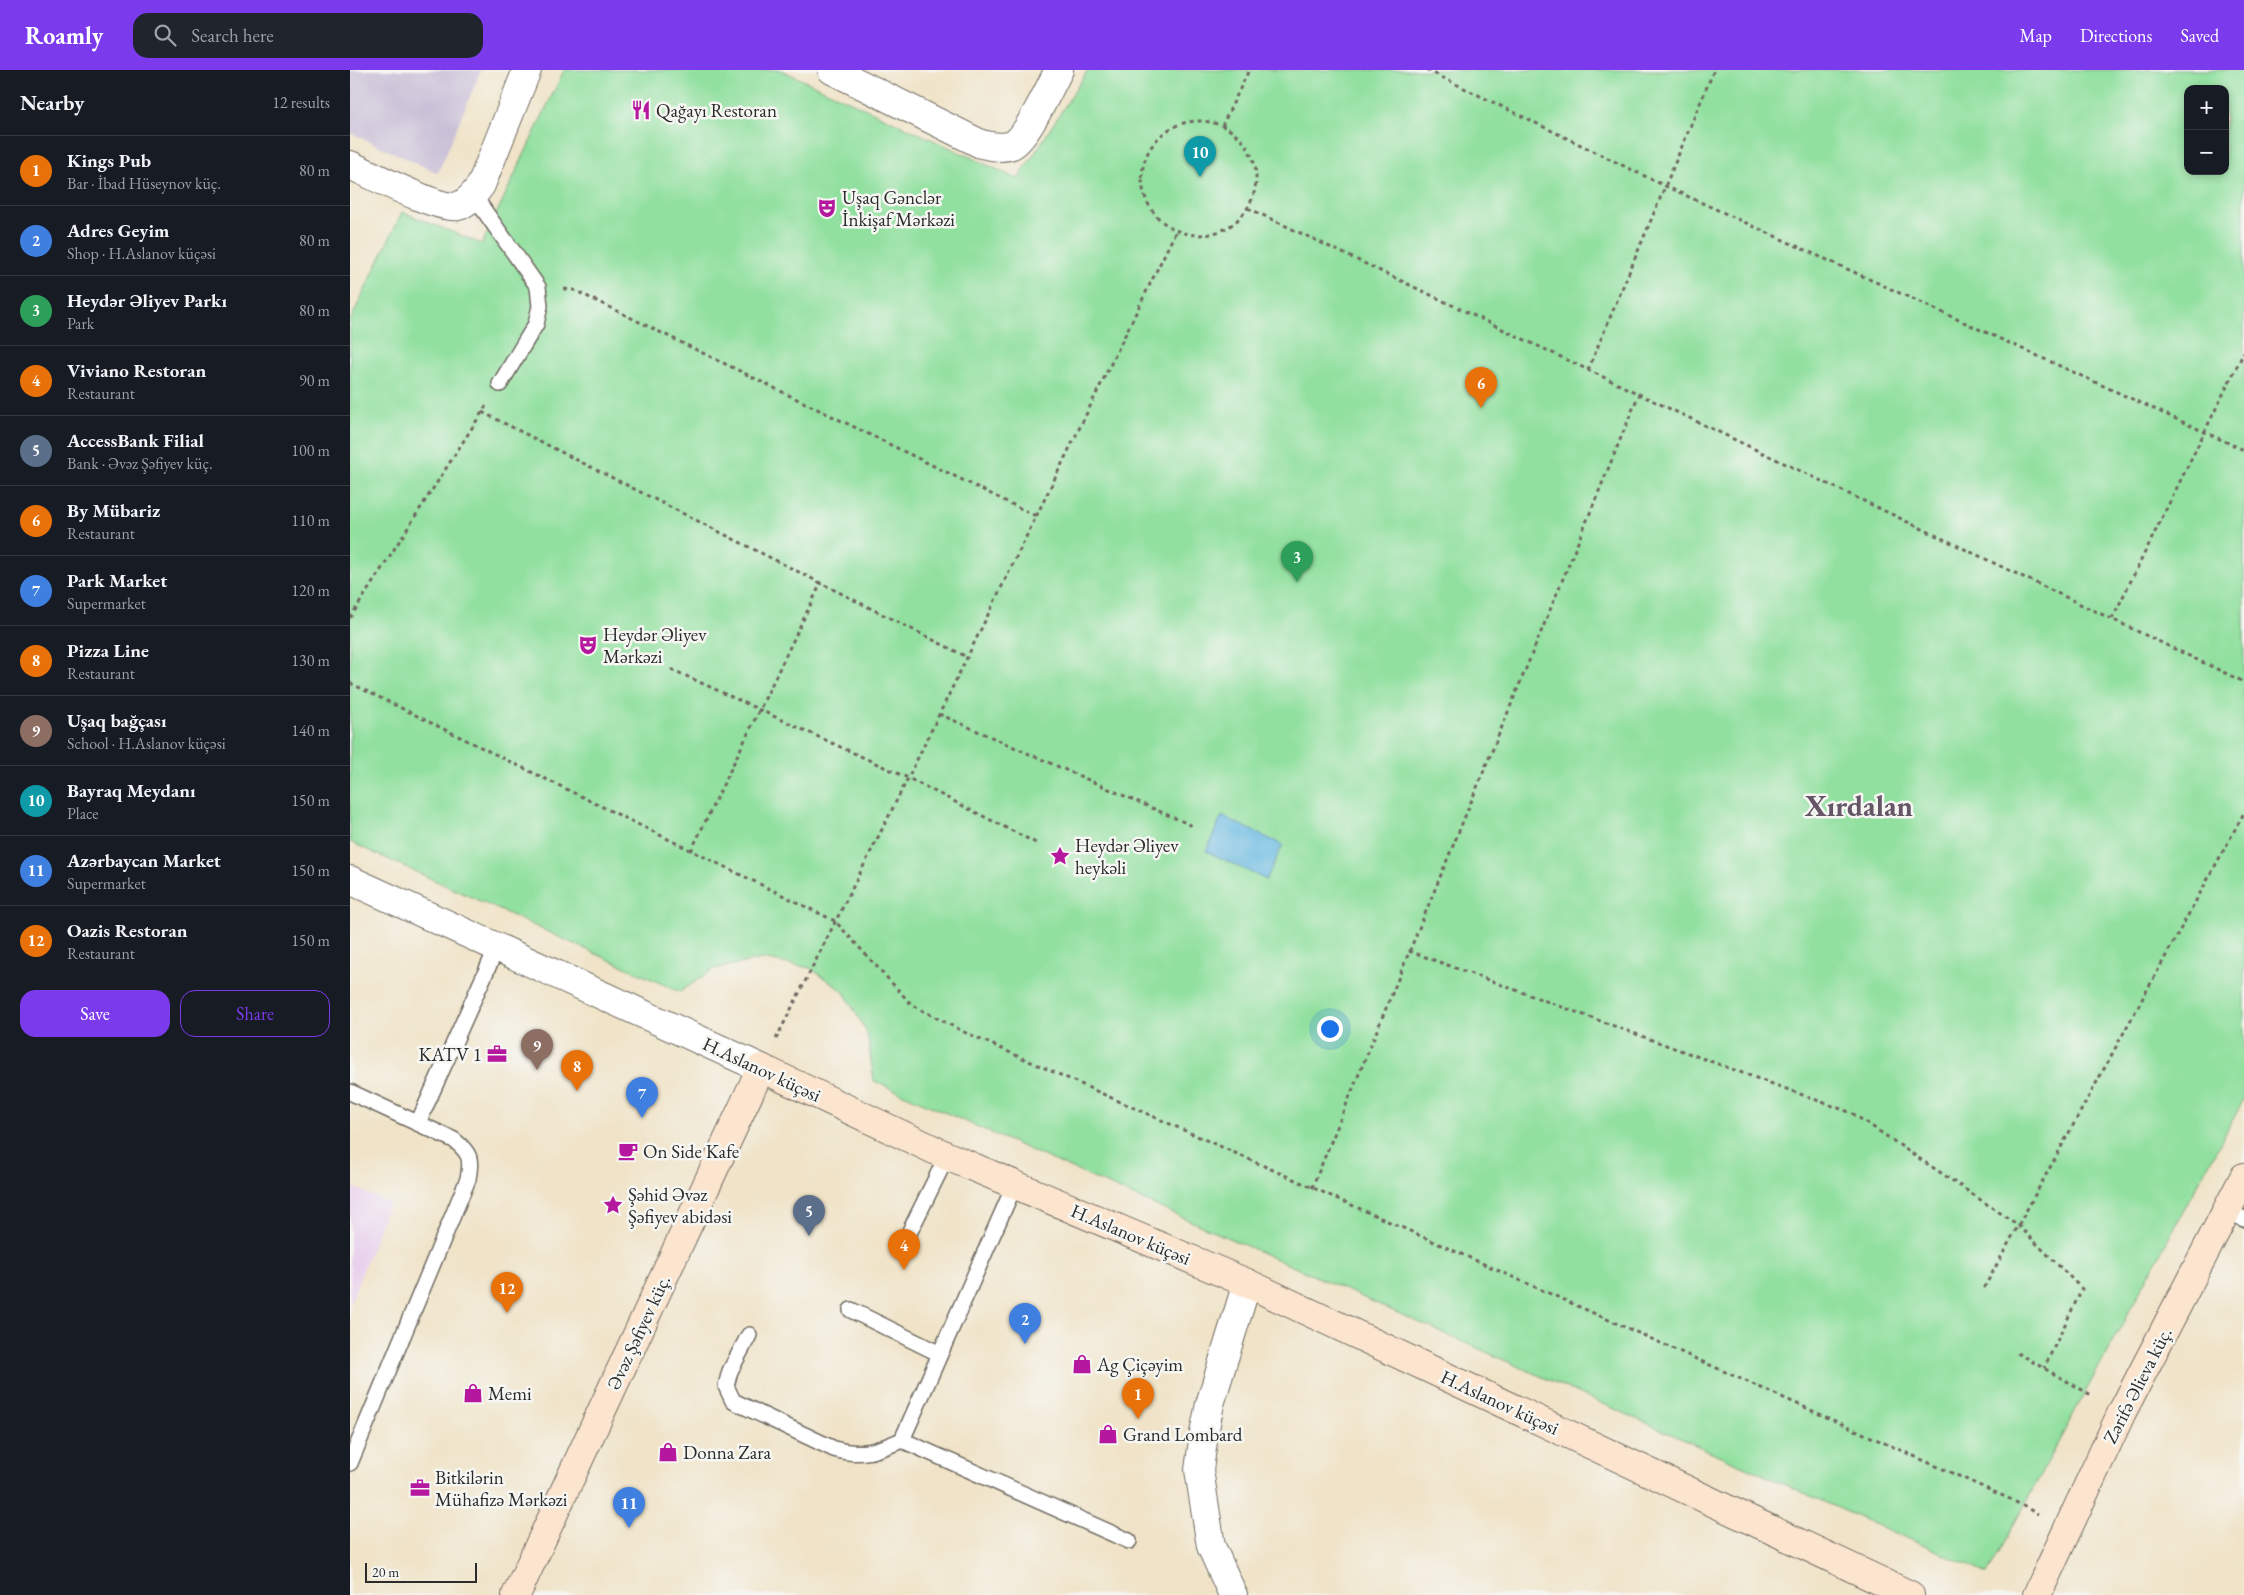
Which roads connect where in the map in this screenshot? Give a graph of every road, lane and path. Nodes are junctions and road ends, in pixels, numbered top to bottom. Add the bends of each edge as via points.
1 (527, 70) edge
2 (832, 70) edge
3 (1060, 70) edge
4 (1249, 70) edge
5 (1427, 70) edge
6 (1714, 70) edge
7 (1222, 126) junction
8 (350, 165) edge
9 (1665, 186) junction
10 (474, 196) junction
11 (1248, 208) junction
12 (1176, 231) junction
13 (538, 287) junction
14 (2244, 352) edge
15 (1588, 370) junction
16 (500, 384) joint
17 (1639, 394) junction
18 (482, 412) junction
19 (2204, 432) junction
20 (2244, 450) edge
21 (1036, 516) junction
22 (821, 582) junction
23 (350, 618) edge
24 (2112, 619) junction
25 (967, 657) junction
26 (671, 669) dead end
27 (2244, 682) edge
28 (350, 683) edge
29 (760, 710) junction
30 (939, 714) junction
31 (908, 778) junction
32 (2244, 813) edge
33 (1195, 826) dead end
34 (1036, 843) dead end
35 (691, 851) junction
36 (350, 880) edge
37 (835, 921) junction
38 (498, 946) junction
39 (1409, 951) junction
40 (761, 1068) junction
41 (350, 1092) edge
42 (418, 1123) junction
43 (947, 1156) junction
44 (2244, 1178) edge
45 (1015, 1184) junction
46 (1312, 1188) junction
47 (2236, 1215) edge
48 (2018, 1225) junction
49 (910, 1231) dead end
50 (1247, 1283) junction
51 (1984, 1288) dead end
52 (851, 1310) dead end
53 (749, 1335) dead end
54 (2017, 1353) dead end
55 (940, 1354) junction
56 (2044, 1368) junction
57 (2122, 1412) junction
58 (902, 1440) junction
59 (350, 1463) edge
60 (2067, 1530) junction
61 (1129, 1541) dead end
62 (516, 1595) edge
63 (1233, 1595) edge
64 (1910, 1595) edge
65 (2037, 1595) edge

1 - 10 street
2 - 3 street via 995,148 1012,145 1024,135
4 - 7 path
5 - 9 path
6 - 9 path
7 - 11 path via 1247,146 1254,161 1255,193
7 - 12 path via 1190,121 1174,126 1150,148 1141,179 1144,195 1151,210
8 - 10 street via 441,205 458,206
9 - 15 path
9 - 19 path
10 - 13 lane
11 - 12 path via 1224,230 1192,235
11 - 15 path
12 - 21 path
13 - 16 lane via 540,306 536,324
13 - 21 path via 574,290
14 - 19 path
15 - 17 path
16 - 18 path
17 - 24 path
17 - 39 path
18 - 22 path
18 - 23 path
19 - 20 path
19 - 24 path
21 - 25 path
22 - 25 path
22 - 29 path
24 - 27 path
25 - 30 path
26 - 29 path
28 - 35 path
29 - 31 path
29 - 35 path
30 - 31 path
30 - 33 path
31 - 34 path
31 - 37 path
32 - 48 path
35 - 37 path
36 - 38 street, H.Aslanov küçəsi
37 - 40 path
37 - 46 path via 912,1005 964,1032
38 - 40 street, H.Aslanov küçəsi
38 - 42 lane
39 - 46 path
39 - 48 path via 1852,1113
40 - 43 street, H.Aslanov küçəsi
40 - 62 street, Əvəz Şəfiyev küç.
41 - 42 lane
42 - 59 lane via 454,1140 466,1150 471,1163 468,1179
43 - 45 street, H.Aslanov küçəsi
43 - 49 lane
44 - 47 street, Zərifə Əlieva küç.
45 - 50 street, H.Aslanov küçəsi
45 - 55 lane
46 - 60 path via 2010,1498
47 - 57 street, Zərifə Əlieva küç.
48 - 51 path
48 - 56 path via 2082,1289
50 - 63 street via 1210,1404 1199,1470 1211,1546
50 - 64 street, H.Aslanov küçəsi
52 - 55 lane
53 - 58 lane via 730,1371 726,1386 733,1401 851,1454 872,1452
54 - 56 path
55 - 58 lane
56 - 57 path
57 - 60 street, Zərifə Əlieva küç.
58 - 61 lane
60 - 65 street, Zərifə Əlieva küç.

